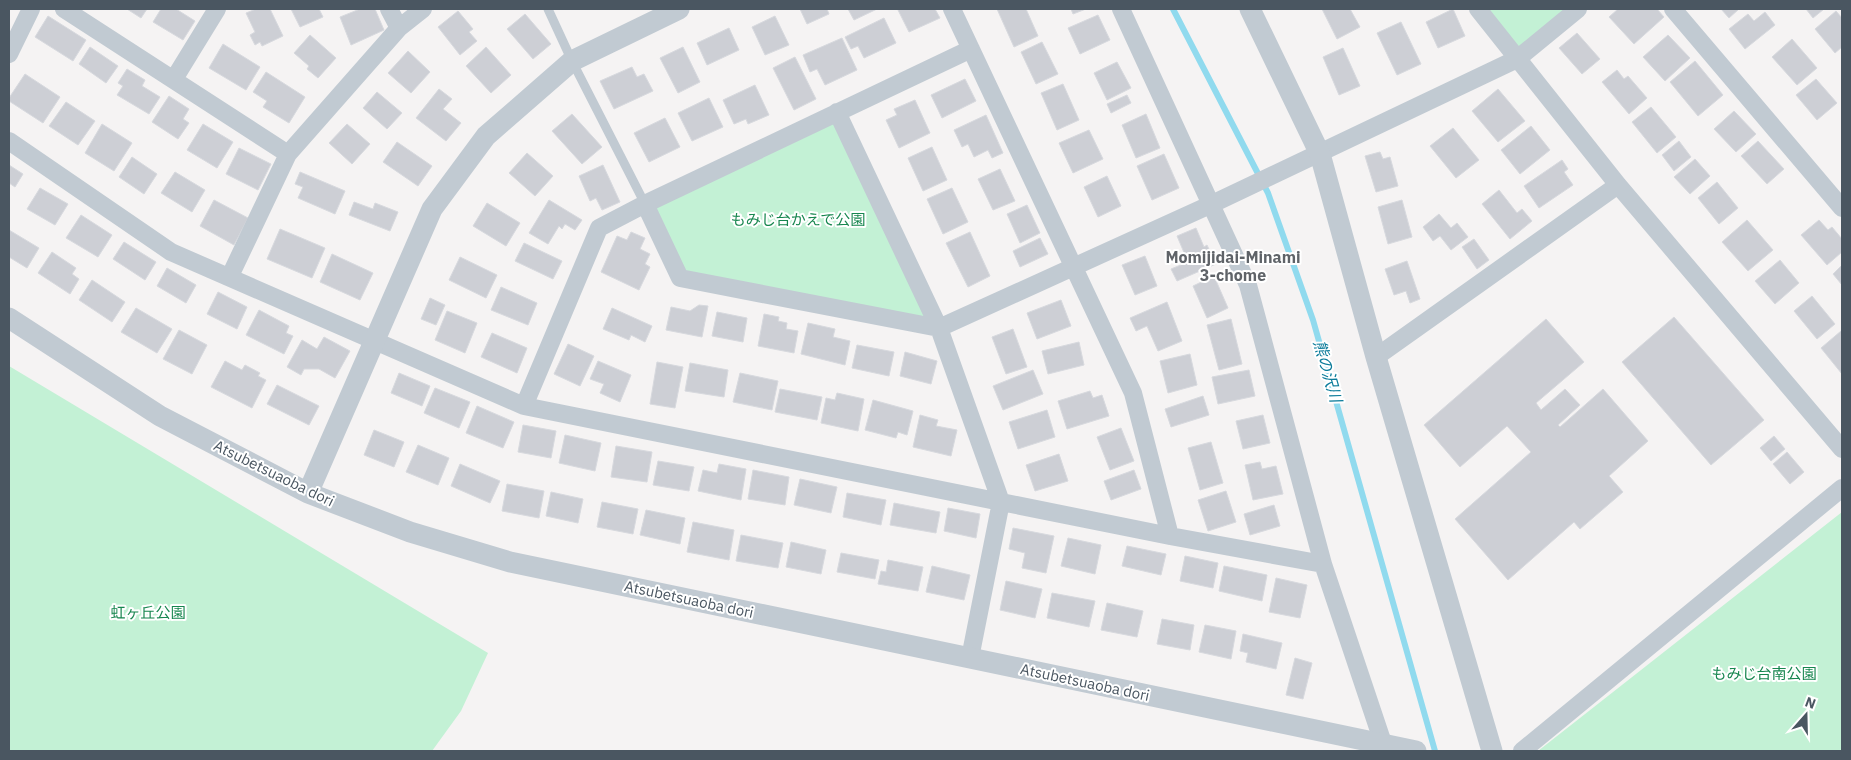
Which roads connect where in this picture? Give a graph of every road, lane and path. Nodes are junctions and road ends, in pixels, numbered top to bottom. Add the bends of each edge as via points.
1 (31, 9) edge
2 (64, 9) edge
3 (217, 9) edge
4 (389, 9) edge
5 (423, 9) edge
6 (548, 9) edge
7 (678, 9) edge
8 (952, 9) edge
9 (1121, 9) edge
10 (1250, 9) edge
11 (1478, 9) edge
12 (1578, 9) edge
13 (1674, 9) edge
14 (399, 28) junction
15 (971, 49) junction
16 (9, 54) edge
17 (1518, 59) junction
18 (572, 61) junction
19 (174, 79) junction
20 (837, 112) junction
21 (9, 141) edge
22 (288, 154) junction
23 (1320, 154) junction
24 (1618, 185) junction
25 (645, 204) junction
26 (1212, 204) junction
27 (1842, 208) edge
28 (1075, 267) junction
29 (230, 276) junction
30 (9, 318) edge
31 (939, 328) junction
32 (374, 340) junction
33 (1376, 357) junction
34 (524, 406) junction
35 (1842, 449) edge
36 (1842, 488) edge
37 (308, 493) junction
38 (1001, 502) junction
39 (1170, 536) junction
40 (1324, 564) junction
41 (970, 658) junction
42 (1383, 743) junction
43 (1413, 750) edge
44 (1492, 751) edge
45 (1522, 751) edge

1 - 16 street
2 - 19 street
3 - 19 street
4 - 14 street
5 - 14 street
6 - 18 lane
7 - 18 street
8 - 15 street
9 - 26 street
10 - 23 street
11 - 17 street
12 - 17 street
13 - 27 street
14 - 22 street
15 - 20 street
15 - 28 street
17 - 23 street
17 - 24 street
18 - 25 lane
18 - 32 street via 486,136 432,209
19 - 22 street
20 - 25 street
20 - 31 street
21 - 29 street via 171,252
22 - 29 street
23 - 26 street
23 - 33 street
24 - 33 street
24 - 35 street
25 - 31 street via 680,278
25 - 34 street via 599,228
26 - 28 street
26 - 40 street via 1248,285
28 - 31 street
28 - 39 street via 1133,393
29 - 32 street
30 - 37 street, Atsubetsuaoba dori via 160,416
31 - 38 street
32 - 34 street
32 - 37 street
33 - 44 street
34 - 38 street
36 - 45 street
37 - 41 street, Atsubetsuaoba dori via 410,532 510,562
38 - 39 street
38 - 41 street
39 - 40 street
40 - 42 street
41 - 42 street, Atsubetsuaoba dori
42 - 43 street, Atsubetsuaoba dori

